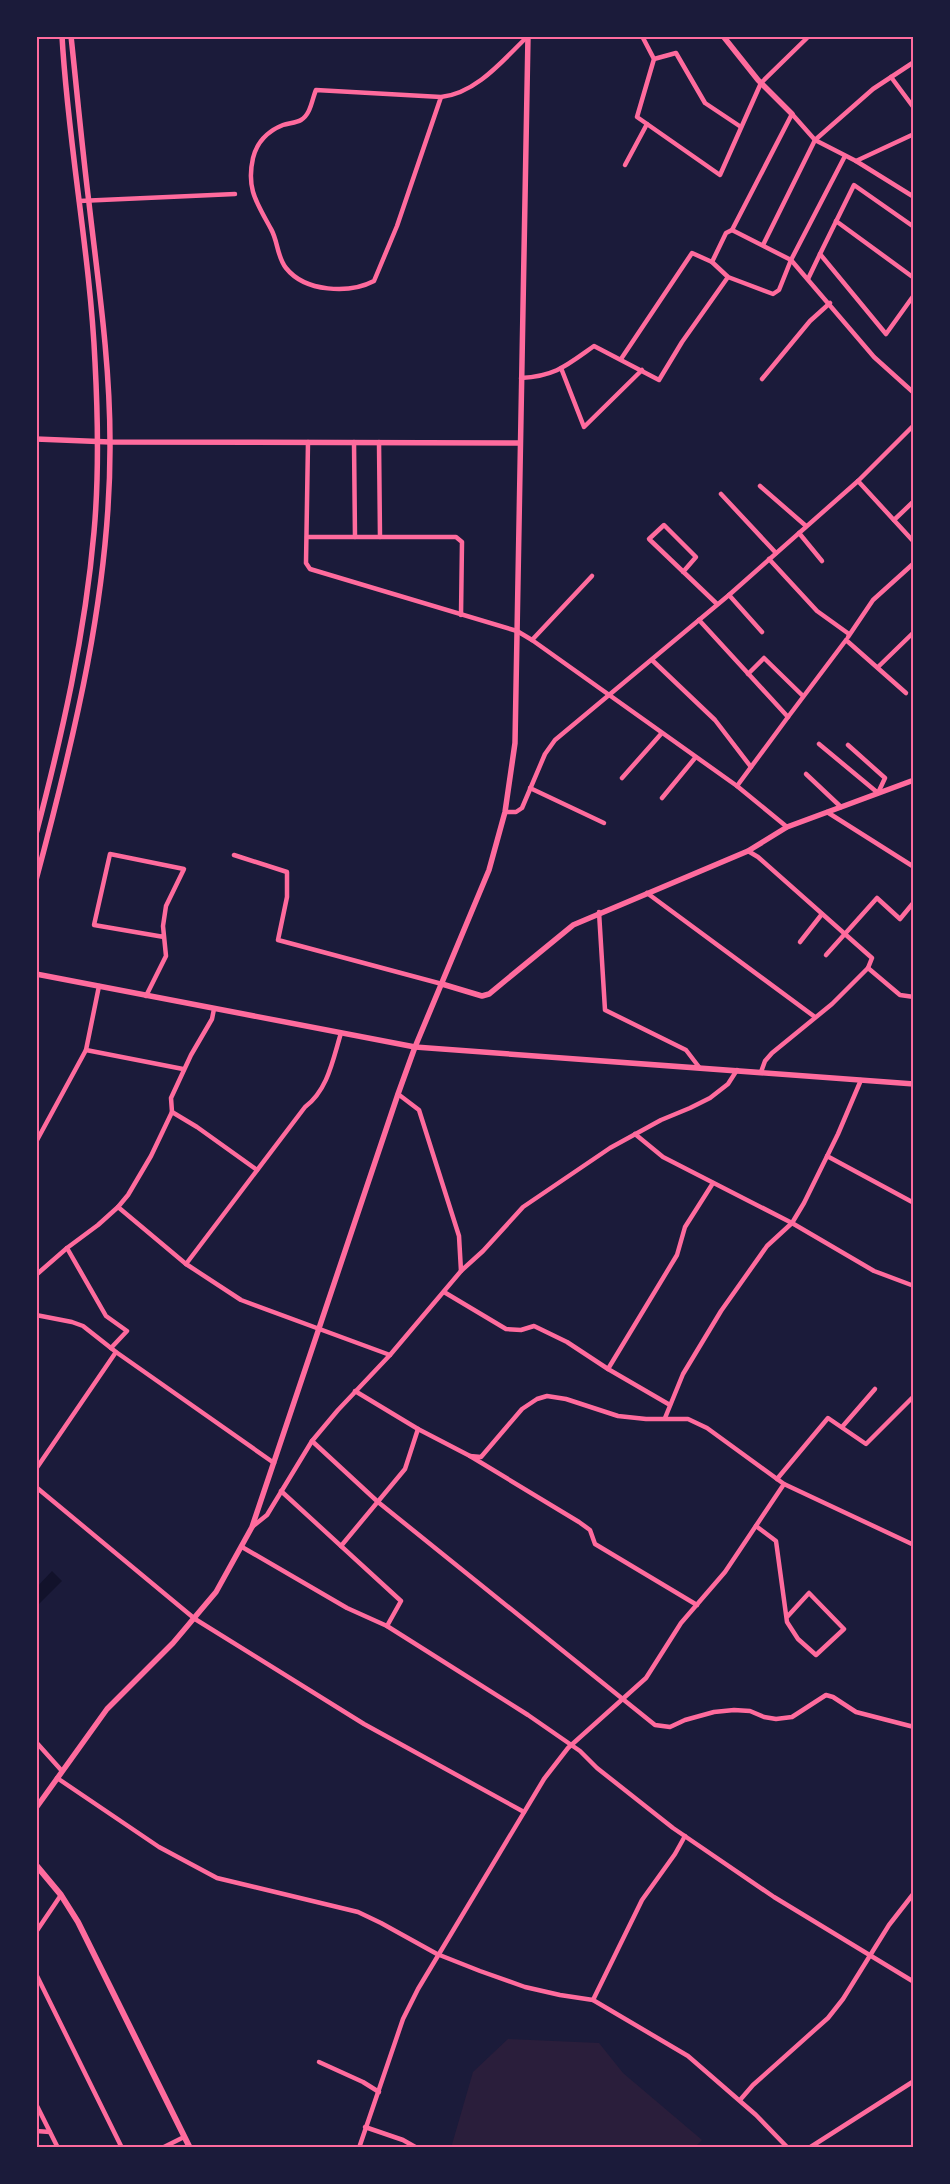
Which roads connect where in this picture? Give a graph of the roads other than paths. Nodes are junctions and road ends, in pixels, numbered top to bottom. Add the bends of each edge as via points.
1 (62, 36) edge
2 (71, 36) edge
3 (528, 36) edge
4 (642, 36) edge
5 (723, 36) edge
6 (807, 38) dead end
7 (654, 59) junction
8 (914, 62) edge
9 (891, 77) junction
10 (761, 83) junction
11 (441, 97) junction
12 (914, 108) edge
13 (792, 114) junction
14 (647, 124) junction
15 (741, 127) junction
16 (914, 134) edge
17 (815, 140) junction
18 (845, 156) junction
19 (856, 161) junction
20 (625, 165) dead end
21 (235, 194) dead end
22 (914, 197) edge
23 (88, 200) junction
24 (79, 201) junction
25 (836, 221) junction
26 (914, 227) edge
27 (732, 230) junction
28 (763, 245) junction
29 (820, 254) junction
30 (791, 260) junction
31 (712, 262) junction
32 (728, 277) junction
33 (914, 278) edge
34 (808, 279) junction
35 (914, 294) edge
36 (830, 303) junction
37 (621, 359) junction
38 (562, 368) junction
39 (642, 370) junction
40 (522, 378) junction
41 (762, 379) dead end
42 (914, 393) edge
43 (914, 424) edge
44 (36, 439) edge
45 (96, 442) junction
46 (110, 442) junction
47 (308, 442) junction
48 (354, 442) junction
49 (380, 442) junction
50 (520, 443) junction
51 (858, 481) junction
52 (760, 486) dead end
53 (721, 494) dead end
54 (914, 501) edge
55 (894, 520) junction
56 (806, 526) junction
57 (799, 533) junction
58 (307, 536) junction
59 (355, 537) junction
60 (380, 537) junction
61 (914, 542) edge
62 (776, 553) junction
63 (769, 559) junction
64 (822, 561) dead end
65 (914, 563) edge
66 (683, 572) junction
67 (592, 576) dead end
68 (729, 595) junction
69 (717, 604) junction
70 (461, 616) junction
71 (699, 620) junction
72 (517, 631) junction
73 (762, 632) dead end
74 (914, 632) edge
75 (849, 634) junction
76 (532, 640) junction
77 (846, 640) junction
78 (652, 660) junction
79 (878, 667) junction
80 (748, 674) junction
81 (906, 693) dead end
82 (610, 696) junction
83 (803, 696) junction
84 (788, 717) junction
85 (661, 734) junction
86 (819, 744) dead end
87 (848, 745) dead end
88 (696, 758) junction
89 (751, 767) junction
90 (806, 774) dead end
91 (622, 778) dead end
92 (914, 780) edge
93 (737, 786) junction
94 (530, 788) junction
95 (878, 793) junction
96 (662, 798) dead end
97 (841, 807) junction
98 (505, 812) junction
99 (828, 812) junction
100 (604, 823) dead end
101 (787, 827) junction
102 (36, 834) edge
103 (748, 851) junction
104 (234, 855) dead end
105 (914, 867) edge
106 (36, 880) edge
107 (647, 893) junction
108 (914, 902) edge
109 (599, 912) junction
110 (822, 914) junction
111 (845, 934) junction
112 (164, 938) junction
113 (800, 942) dead end
114 (826, 955) dead end
115 (868, 968) junction
116 (36, 974) edge
117 (442, 984) junction
118 (99, 986) junction
119 (146, 996) junction
120 (914, 997) edge
121 (214, 1009) junction
122 (815, 1017) junction
123 (341, 1033) junction
124 (415, 1047) junction
125 (86, 1050) junction
126 (699, 1067) junction
127 (183, 1070) junction
128 (737, 1070) junction
129 (761, 1072) junction
130 (861, 1080) junction
131 (914, 1084) edge
132 (398, 1094) junction
133 (172, 1112) junction
134 (635, 1134) junction
135 (36, 1142) edge
136 (827, 1156) junction
137 (257, 1170) junction
138 (713, 1182) junction
139 (914, 1203) edge
140 (118, 1207) junction
141 (792, 1223) junction
142 (67, 1248) junction
143 (186, 1264) junction
144 (461, 1271) junction
145 (36, 1275) edge
146 (914, 1286) edge
147 (444, 1292) junction
148 (36, 1315) edge
149 (319, 1328) junction
150 (111, 1348) junction
151 (116, 1352) junction
152 (390, 1355) junction
153 (608, 1370) junction
154 (875, 1388) dead end
155 (355, 1390) junction
156 (914, 1396) edge
157 (670, 1405) junction
158 (666, 1418) junction
159 (842, 1427) junction
160 (418, 1429) junction
161 (312, 1441) junction
162 (470, 1456) junction
163 (274, 1463) junction
164 (36, 1468) edge
165 (777, 1479) junction
166 (784, 1484) junction
167 (36, 1488) edge
168 (281, 1492) junction
169 (378, 1502) junction
170 (756, 1526) junction
171 (252, 1527) junction
172 (914, 1545) edge
173 (341, 1546) junction
174 (242, 1547) junction
175 (697, 1605) junction
176 (787, 1617) junction
177 (194, 1619) junction
178 (388, 1626) junction
179 (622, 1700) junction
180 (914, 1727) edge
181 (36, 1742) edge
182 (571, 1745) junction
183 (62, 1771) junction
184 (57, 1778) junction
185 (36, 1808) edge
186 (524, 1812) junction
187 (685, 1836) junction
188 (36, 1865) edge
189 (914, 1893) edge
190 (61, 1895) junction
191 (36, 1932) edge
192 (437, 1954) junction
193 (870, 1954) junction
194 (36, 1974) edge
195 (914, 1982) edge
196 (593, 2000) junction
197 (319, 2062) dead end
198 (914, 2082) edge
199 (379, 2092) junction
200 (740, 2100) junction
201 (36, 2104) edge
202 (365, 2127) junction
203 (36, 2132) edge
204 (50, 2132) junction
205 (184, 2137) junction
206 (58, 2148) edge
207 (122, 2148) edge
208 (162, 2148) edge
209 (190, 2148) edge
210 (359, 2148) edge
211 (417, 2148) edge
212 (788, 2148) edge
213 (809, 2148) edge

1 - 24 street via 65,95
2 - 23 street
3 - 11 street via 468,90
3 - 40 street
4 - 7 street
5 - 10 street
6 - 10 street
7 - 14 street via 637,117
7 - 15 street via 676,53 705,103
8 - 9 street
9 - 12 street
9 - 17 street
10 - 13 street
10 - 15 street
11 - 11 street via 316,90 302,119 266,134 253,159 253,197 272,232 285,267 294,276 305,283 338,289 365,286 374,281 397,226
13 - 17 street
13 - 27 street
14 - 15 street via 720,174
14 - 20 street
16 - 19 street
17 - 18 street
17 - 28 street
18 - 19 street
18 - 30 street
19 - 22 street
21 - 23 street
23 - 24 street
23 - 46 street via 104,321
24 - 45 street via 92,318
25 - 26 street via 854,185
25 - 29 street
25 - 33 street
27 - 28 street
27 - 31 street via 726,233
28 - 30 street
29 - 34 street
29 - 35 street via 886,334
30 - 32 street via 778,290 773,294
30 - 34 street
31 - 32 street
31 - 37 street via 692,253
32 - 39 street via 682,342 660,380
34 - 36 street
36 - 41 street via 810,321
36 - 42 street via 874,357
37 - 38 street via 594,346
37 - 39 street
38 - 39 street via 584,427
38 - 40 street via 547,376
40 - 50 street
43 - 51 street
44 - 45 street
45 - 46 street
45 - 102 street via 94,531 85,607 63,724
46 - 47 street
46 - 106 street via 106,534 97,607 67,756
47 - 48 street
47 - 58 street
48 - 49 street
48 - 59 street
49 - 50 street
49 - 60 street
50 - 72 street
51 - 55 street
51 - 56 street
52 - 56 street
53 - 62 street
54 - 55 street
55 - 61 street
56 - 57 street
57 - 62 street
57 - 64 street
58 - 59 street
58 - 70 street via 306,563 310,569
59 - 60 street
60 - 70 street via 456,537 462,542
62 - 63 street
63 - 68 street
63 - 75 street via 817,611
65 - 75 street via 873,600
66 - 66 street via 649,539 664,525 696,557
66 - 69 street
67 - 76 street
68 - 69 street
68 - 73 street
69 - 71 street
70 - 72 street
71 - 78 street
71 - 80 street
72 - 76 street
72 - 98 street via 515,743
74 - 79 street
75 - 77 street
76 - 82 street
77 - 79 street
77 - 83 street
78 - 82 street
78 - 89 street via 716,720
79 - 81 street
80 - 83 street via 764,658
80 - 84 street
82 - 85 street
82 - 94 street via 549,746
83 - 84 street
84 - 89 street
85 - 88 street
85 - 91 street
86 - 95 street
87 - 95 street via 885,778
88 - 93 street
88 - 96 street
89 - 93 street
90 - 97 street
92 - 95 street
93 - 101 street
94 - 98 street via 522,808 516,812
94 - 100 street
95 - 97 street
97 - 99 street
98 - 117 street via 483,890
99 - 101 street
99 - 105 street
101 - 103 street
103 - 107 street
103 - 110 street
104 - 117 street via 287,872 287,897 278,940
107 - 109 street
107 - 122 street
108 - 111 street via 900,919 877,898
109 - 117 street via 573,925 489,994 482,996
109 - 126 street via 605,1010 686,1050
110 - 111 street
110 - 113 street
111 - 114 street
111 - 115 street via 872,958
112 - 112 street via 166,906 184,868 110,854 94,925
112 - 119 street via 166,956
115 - 120 street via 900,995
115 - 122 street
116 - 118 street
117 - 124 street
118 - 119 street
118 - 125 street
119 - 121 street
121 - 123 street
121 - 127 street
122 - 129 street via 772,1053
123 - 124 street
123 - 137 street via 321,1091
124 - 126 street
124 - 132 street
125 - 127 street
125 - 135 street
126 - 128 street
127 - 133 street via 171,1098
128 - 129 street
128 - 134 street via 728,1084 710,1098
129 - 130 street
130 - 131 street
130 - 136 street
132 - 144 street via 419,1110 459,1236
132 - 149 street
133 - 137 street
133 - 140 street via 134,1185
134 - 138 street via 663,1157
134 - 144 street via 523,1206
136 - 139 street
136 - 141 street
137 - 143 street
138 - 141 street
138 - 153 street via 685,1227 677,1255
140 - 142 street
140 - 143 street
141 - 146 street via 874,1271
141 - 157 street via 767,1246 721,1311 695,1351
142 - 145 street
142 - 150 street via 106,1316 127,1331
143 - 149 street via 241,1300
144 - 147 street
147 - 152 street
147 - 153 street via 506,1329 521,1330 534,1326 567,1342
148 - 150 street via 83,1326
149 - 152 street
149 - 163 street
150 - 151 street
151 - 163 street
151 - 164 street
152 - 155 street
153 - 157 street
154 - 159 street
155 - 160 street
155 - 161 street
156 - 159 street via 866,1444
157 - 158 street
158 - 162 street via 618,1416 547,1396 522,1409 480,1457
158 - 165 street via 688,1419 702,1425
159 - 165 street via 828,1418
160 - 162 street
160 - 169 street via 405,1469
161 - 168 street
161 - 169 street
162 - 175 street via 579,1522 590,1530 595,1544
163 - 171 street
165 - 166 street
166 - 170 street
166 - 172 street
167 - 177 street
168 - 171 street via 267,1514
168 - 173 street
169 - 173 street
169 - 179 street
170 - 175 street via 725,1572
170 - 176 street via 776,1542
171 - 174 street
173 - 178 street via 401,1601
174 - 177 street via 216,1592
174 - 178 street via 347,1608
175 - 179 street via 681,1623 646,1678
176 - 176 street via 798,1639 816,1655 844,1629 809,1593
177 - 183 street via 107,1708
177 - 186 street via 364,1724
178 - 182 street
179 - 180 street via 655,1725 670,1727 714,1712 734,1710 776,1719 792,1717 826,1695 856,1712
179 - 182 street
181 - 183 street
182 - 186 street
182 - 187 street
183 - 184 street
184 - 185 street
184 - 192 street via 198,1870 217,1878 358,1912
186 - 192 street
187 - 193 street via 774,1897
187 - 196 street via 642,1900
188 - 190 main road
189 - 193 street
190 - 191 street
190 - 205 main road via 84,1934
192 - 196 street via 525,1987
192 - 199 street via 403,2019
193 - 195 street
193 - 200 street via 828,2018
194 - 207 street
196 - 200 street via 672,2046
197 - 199 street
198 - 213 street
199 - 202 street
200 - 212 street
201 - 204 street
202 - 210 street
202 - 211 street
203 - 204 street
204 - 206 street
205 - 208 street
205 - 209 main road

